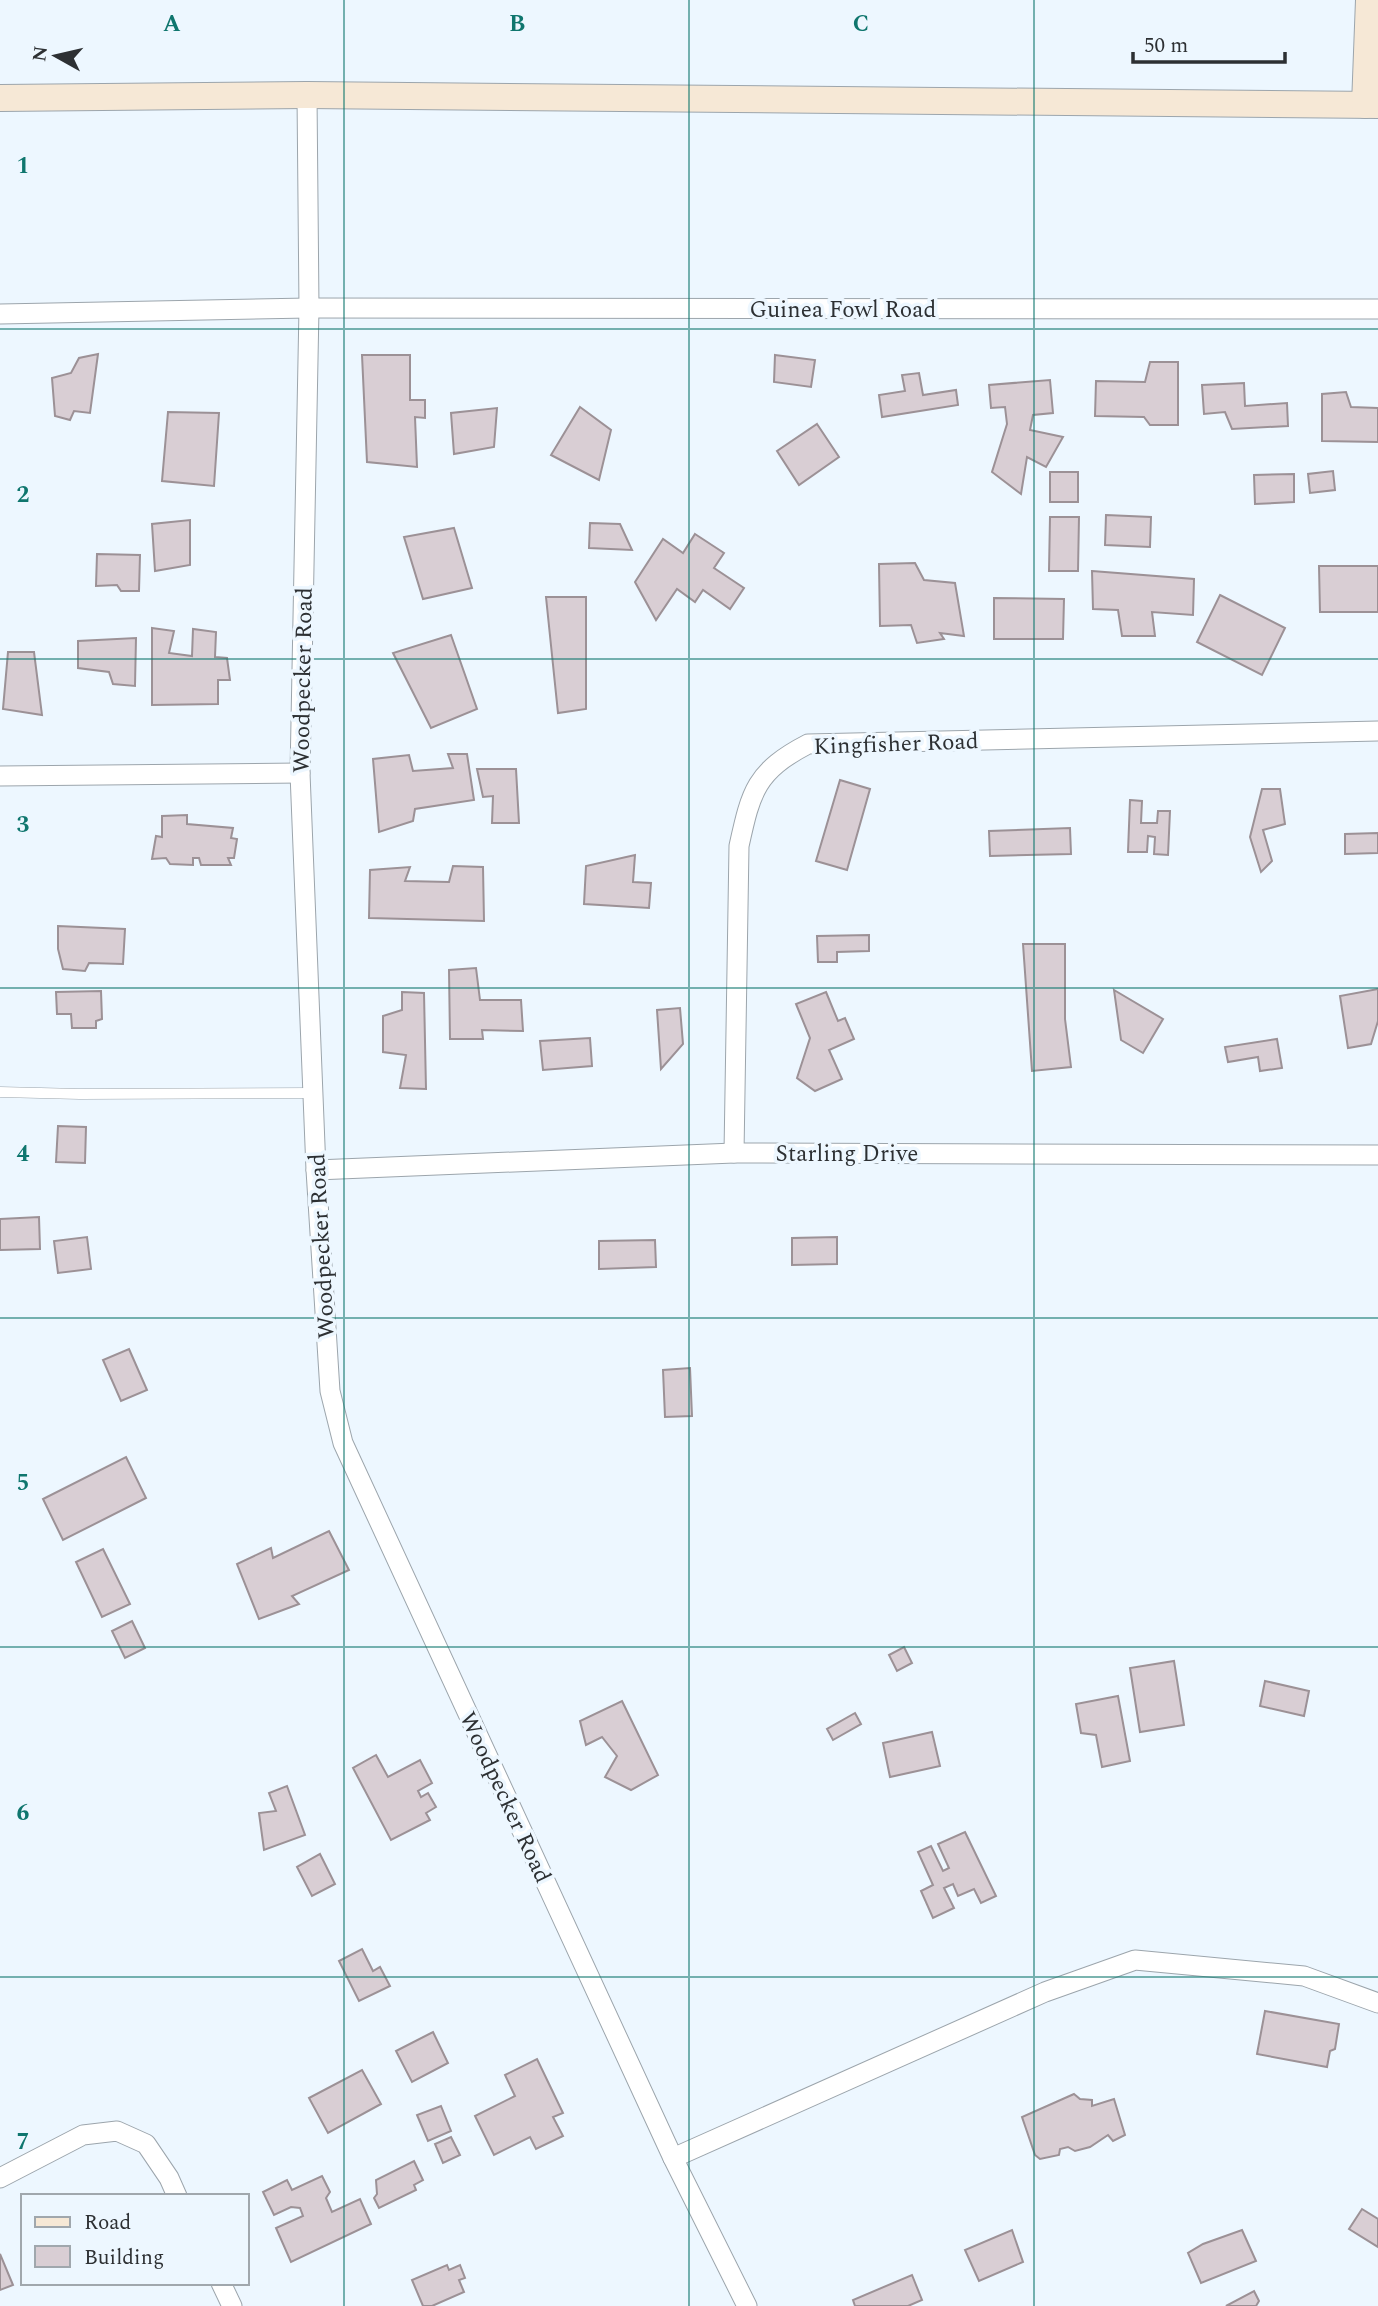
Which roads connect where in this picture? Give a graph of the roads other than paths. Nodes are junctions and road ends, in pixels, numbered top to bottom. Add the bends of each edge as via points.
1 (1369, 0) edge
2 (307, 95) junction
3 (0, 98) edge
4 (1371, 105) edge
5 (309, 308) junction
6 (1378, 309) edge
7 (0, 314) edge
8 (1378, 731) edge
9 (300, 773) junction
10 (0, 776) edge
11 (0, 1092) edge
12 (313, 1093) junction
13 (734, 1153) junction
14 (1378, 1155) edge
15 (316, 1170) junction
16 (1378, 2003) edge
17 (673, 2158) junction
18 (0, 2178) edge
19 (176, 2194) edge
20 (221, 2285) edge
21 (232, 2306) edge
22 (747, 2306) edge

1 - 4 street
2 - 3 street
2 - 4 street
2 - 5 street, Woodpecker Road
5 - 6 street, Guinea Fowl Road
5 - 7 street, Guinea Fowl Road
5 - 9 street, Woodpecker Road
8 - 13 street, Kingfisher Road via 808,744 780,758 756,788 739,846
9 - 10 street
9 - 12 street, Woodpecker Road
11 - 12 lane
12 - 15 street, Woodpecker Road
13 - 14 street, Starling Drive
13 - 15 street, Starling Drive
15 - 17 street, Woodpecker Road via 330,1391 344,1443
16 - 17 street via 1304,1976 1135,1960 1045,1992
17 - 22 street, Woodpecker Road
18 - 19 street via 83,2135 117,2131 146,2144
20 - 21 street

